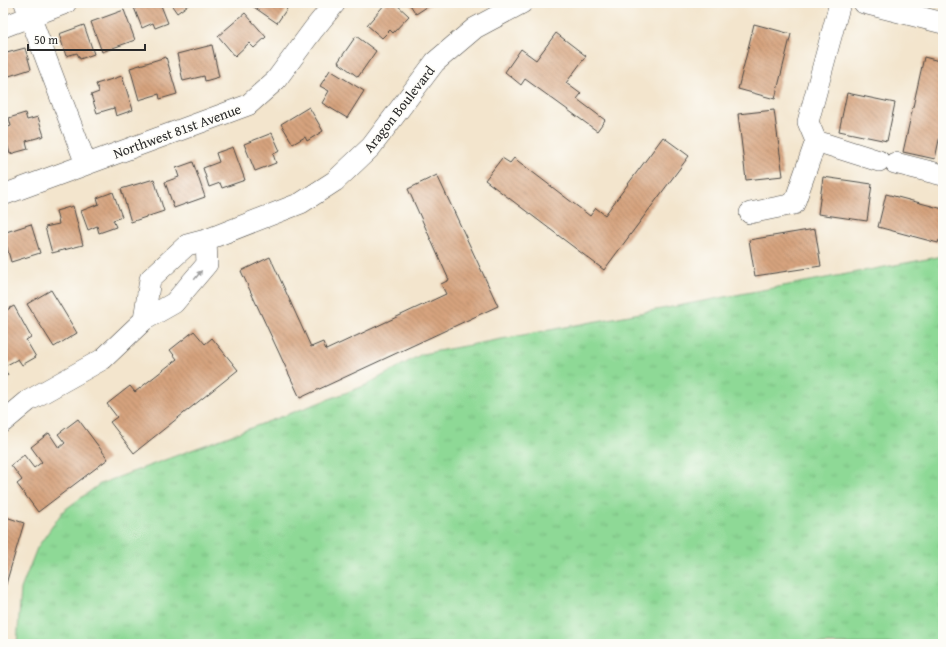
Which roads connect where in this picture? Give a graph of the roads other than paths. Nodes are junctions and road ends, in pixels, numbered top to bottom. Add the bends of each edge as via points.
1 (66, 3) edge
2 (335, 3) edge
3 (522, 3) edge
4 (840, 3) edge
5 (864, 3) edge
6 (28, 10) edge
7 (943, 23) edge
8 (3, 27) edge
9 (816, 141) junction
10 (86, 164) junction
11 (943, 175) edge
12 (3, 195) edge
13 (750, 212) dead end
14 (206, 240) junction
15 (156, 273) junction
16 (185, 292) junction
17 (144, 320) junction
18 (3, 422) edge

1 - 6 street
2 - 10 street, Northwest 81st Avenue via 276,80 248,105
3 - 14 street, Aragon Boulevard via 474,28 435,62 371,147 334,181 302,203
4 - 9 street via 808,122
5 - 7 street
6 - 8 street
6 - 10 street
9 - 11 street
9 - 13 street via 794,204
10 - 12 street, Northwest 81st Avenue
14 - 15 street, Aragon Boulevard via 187,245
16 -> 14 street via 207,264
15 - 16 street
15 - 17 street
16 - 17 street via 174,304
17 - 18 street via 103,359 28,401

